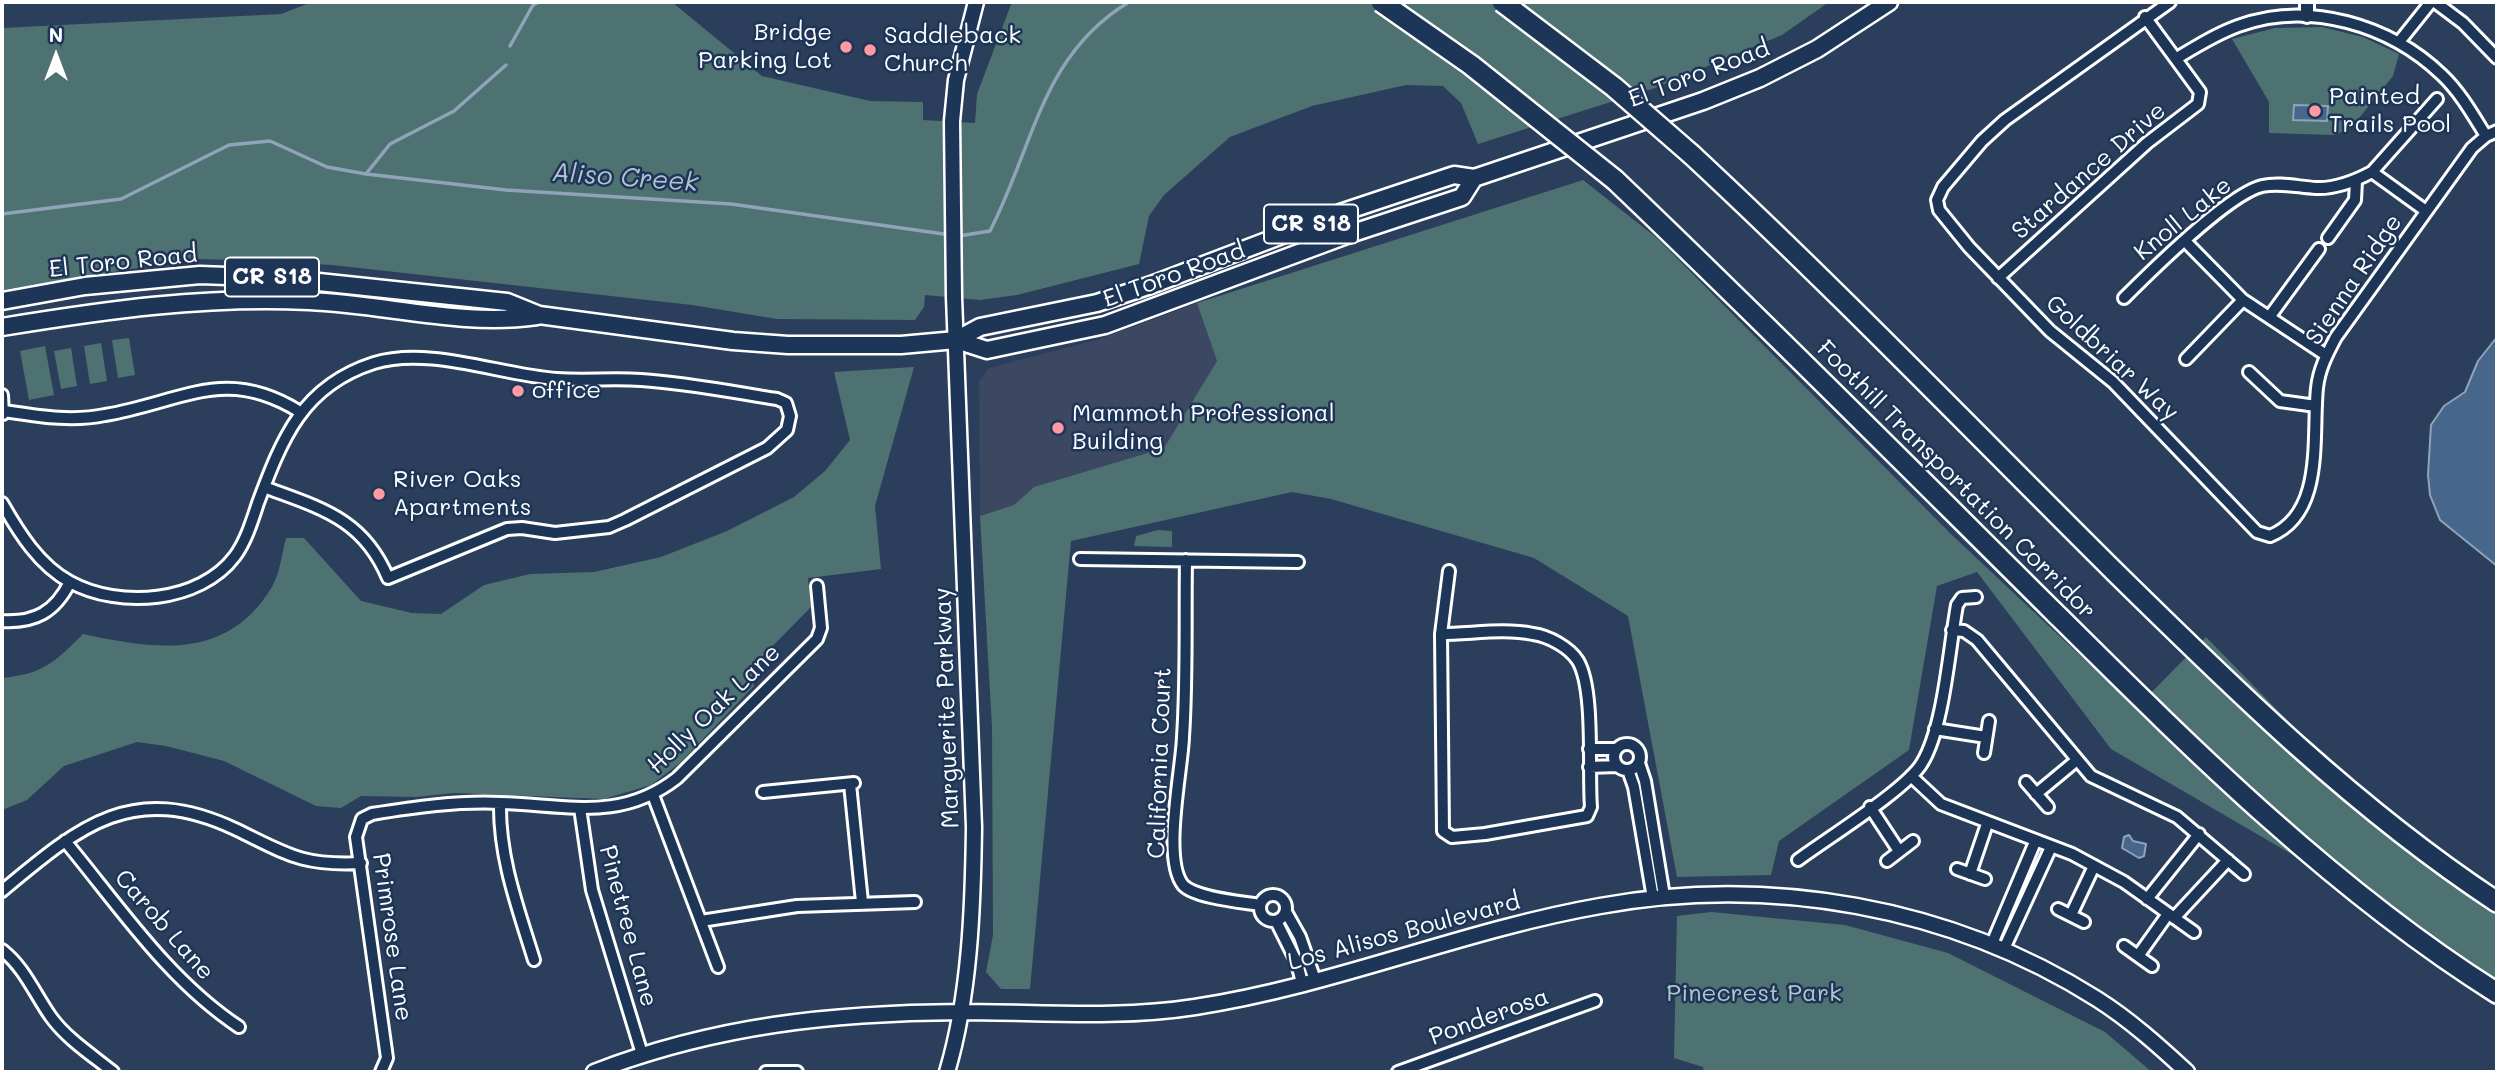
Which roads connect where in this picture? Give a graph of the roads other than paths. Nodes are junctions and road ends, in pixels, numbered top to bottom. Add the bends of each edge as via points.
1 (976, 2) edge
2 (1381, 2) edge
3 (1502, 2) edge
4 (1889, 2) edge
5 (2170, 2) edge
6 (2307, 2) edge
7 (2433, 2) edge
8 (2306, 16) junction
9 (2146, 17) junction
10 (2399, 42) junction
11 (2177, 58) junction
12 (2497, 58) edge
13 (2437, 99) dead end
14 (2497, 131) edge
15 (2486, 136) junction
16 (2372, 172) junction
17 (1474, 178) junction
18 (2356, 181) junction
19 (2426, 211) junction
20 (2328, 238) dead end
21 (2185, 241) junction
22 (2319, 249) dead end
23 (1998, 278) junction
24 (2124, 298) dead end
25 (2244, 300) junction
26 (2, 301) edge
27 (539, 315) junction
28 (2270, 316) junction
29 (2, 327) edge
30 (956, 340) junction
31 (2326, 355) junction
32 (2186, 359) dead end
33 (2249, 372) dead end
34 (2, 395) edge
35 (2316, 406) junction
36 (300, 412) junction
37 (3, 414) edge
38 (264, 487) junction
39 (2, 503) edge
40 (2270, 537) joint
41 (1080, 559) dead end
42 (1186, 560) junction
43 (1298, 562) dead end
44 (1449, 571) dead end
45 (70, 582) junction
46 (817, 586) dead end
47 (1976, 597) dead end
48 (2, 621) edge
49 (1952, 630) junction
50 (1441, 634) junction
51 (1989, 721) dead end
52 (1935, 729) junction
53 (1986, 737) junction
54 (1590, 749) junction
55 (1616, 749) junction
56 (1984, 753) dead end
57 (2077, 760) junction
58 (1639, 764) junction
59 (1590, 767) junction
60 (1623, 768) junction
61 (1911, 776) junction
62 (2026, 782) dead end
63 (763, 792) dead end
64 (653, 794) junction
65 (2036, 794) junction
66 (500, 803) junction
67 (1870, 807) junction
68 (2048, 807) dead end
69 (580, 808) junction
70 (372, 814) joint
71 (1987, 824) junction
72 (2199, 834) junction
73 (65, 841) junction
74 (1913, 841) dead end
75 (2035, 842) junction
76 (2051, 847) junction
77 (1899, 851) junction
78 (1798, 860) dead end
79 (2228, 860) junction
80 (1886, 861) dead end
81 (361, 863) junction
82 (2094, 866) junction
83 (1957, 869) dead end
84 (1970, 874) junction
85 (2244, 874) dead end
86 (1985, 878) dead end
87 (2, 891) edge
88 (1658, 897) junction
89 (2147, 899) junction
90 (862, 902) junction
91 (915, 902) dead end
92 (2497, 902) edge
93 (1260, 905) junction
94 (2058, 909) dead end
95 (1286, 912) junction
96 (2071, 915) junction
97 (2171, 916) junction
98 (701, 921) junction
99 (1276, 921) junction
100 (2084, 922) dead end
101 (2194, 932) dead end
102 (2124, 946) dead end
103 (1997, 948) junction
104 (2, 950) edge
105 (2138, 956) junction
106 (534, 960) dead end
107 (2152, 966) dead end
108 (718, 967) dead end
109 (1309, 982) junction
110 (2497, 993) edge
111 (1595, 1001) dead end
112 (960, 1012) junction
113 (239, 1027) dead end
114 (642, 1054) junction
115 (113, 1072) edge
116 (381, 1072) edge
117 (594, 1072) edge
118 (766, 1072) edge
119 (797, 1072) edge
120 (947, 1072) edge
121 (1398, 1072) edge
122 (2188, 1072) edge

1 - 30 main road, Marguerite Parkway via 956,80 952,121
2 - 110 highway, Foothill Transportation Corridor, bridge via 1471,65 1615,180 2144,701 2260,808 2345,880
3 - 92 highway, Foothill Transportation Corridor, bridge via 1614,87 1692,155 2193,650 2325,770 2435,859
4 - 17 main road, El Toro Road / CR S18 via 1817,49 1760,78
5 - 9 street
6 - 8 street
7 - 10 street
7 - 12 street via 2463,23
8 - 10 street via 2352,23
8 - 11 street via 2239,25
9 - 11 street
9 - 23 street, Goldbriar Way via 2005,120 1944,187 1937,200 1939,210
10 - 15 street via 2443,76
11 - 23 street, Stardance Drive via 2200,92 2198,104 2147,143
13 - 16 street, Knoll Lake
14 - 15 street
15 - 19 street, Sienna Ridge
16 - 18 street, Knoll Lake
16 - 19 street
17 - 30 main road, El Toro Road / CR S18 via 1454,174 1151,285 1097,303 979,327
17 - 30 main road, El Toro Road / CR S18 via 1462,197 1105,325 987,349
18 - 20 street via 2355,200
18 - 21 street, Knoll Lake via 2319,188 2276,184 2252,189
19 - 31 street, Sienna Ridge
21 - 24 street, Knoll Lake
21 - 25 street
22 - 28 street
23 - 40 street, Goldbriar Way via 2050,331 2113,382 2257,532
25 - 28 street
25 - 32 street
26 - 27 main road, El Toro Road / CR S18 via 150,279 226,276 507,302
27 - 29 main road, El Toro Road / CR S18 via 502,321 313,301 229,298 106,310
27 - 30 main road, El Toro Road / CR S18 via 788,345
28 - 31 street
30 - 112 main road, Marguerite Parkway via 974,827 973,887
31 - 35 street, Sienna Ridge
33 - 35 street via 2280,401
34 - 37 street
35 - 40 street, Sienna Ridge via 2309,489 2298,512 2282,531
36 - 37 street via 276,397 231,388 207,389 102,416 56,419
36 - 38 street via 280,445
36 - 38 street via 350,372 399,358 556,379 639,379 764,397 786,403 790,416 788,430 767,448 609,527 555,533 507,529 388,578 365,539 349,523
38 - 45 street via 239,550 228,565 200,586 163,596 117,596
39 - 45 street via 28,544
41 - 42 street
42 - 43 street
42 - 93 street, California Court via 1184,736 1174,824 1177,870 1183,884 1195,893
44 - 50 street
45 - 48 street via 45,614 26,621
46 - 64 street, Holly Oak Lane via 821,628 817,639 677,778
47 - 49 street via 1962,598
49 - 52 street
49 - 57 street via 1964,631 1977,640
50 - 54 street via 1524,632 1565,648 1580,663
50 - 59 street via 1441,827 1445,834 1485,834 1584,817 1591,810
51 - 53 street
52 - 53 street
52 - 61 street
53 - 56 street
54 - 55 street
54 - 59 street
55 - 58 street via 1624,744 1636,747
55 - 60 street via 1614,758
57 - 65 street
57 - 72 street via 2091,776 2177,817
58 - 60 street
58 - 88 street via 1645,781
59 - 60 street
60 - 88 street
61 - 67 street
61 - 71 street via 1941,804
62 - 65 street
63 - 90 street via 852,783
64 - 69 street, Holly Oak Lane via 622,806
64 - 98 street
65 - 68 street
66 - 69 street, Holly Oak Lane
66 - 70 street, Holly Oak Lane via 439,804
66 - 106 street via 506,867
67 - 77 street
67 - 78 street
69 - 114 street, Pinetree Lane via 592,890
70 - 81 street, Primrose Lane via 357,827
71 - 75 street
71 - 84 street
72 - 79 street
72 - 89 street
73 - 81 street via 90,824 127,810 167,807 205,816 292,858 323,865
73 - 87 street
73 - 113 street, Carob Lane via 168,965 210,1008
74 - 77 street
75 - 76 street
75 - 103 street
76 - 82 street
76 - 103 street
77 - 80 street
79 - 85 street
79 - 97 street
81 - 116 street, Primrose Lane via 387,1058
82 - 89 street
82 - 96 street
83 - 84 street
84 - 86 street
88 - 103 main road, Los Alisos Boulevard via 1795,895 1917,919
88 - 109 main road, Los Alisos Boulevard via 1559,915
89 - 97 street
90 - 91 street
90 - 98 street via 797,906
93 - 95 street, California Court via 1265,897 1278,895
93 - 99 street via 1264,918
94 - 96 street
95 - 99 street
95 - 109 street via 1300,937
96 - 100 street
97 - 101 street
97 - 105 street
98 - 108 street
99 - 109 street
102 - 105 street
103 - 122 main road, Los Alisos Boulevard via 2099,1000
104 - 115 street via 24,971 52,1018 70,1038
105 - 107 street
109 - 112 main road, Los Alisos Boulevard via 1193,1007 1108,1013
111 - 121 street, Ponderosa
112 - 114 main road, Los Alisos Boulevard via 837,1016 767,1024
112 - 120 main road, Marguerite Parkway
114 - 117 main road, Los Alisos Boulevard
118 - 119 street

